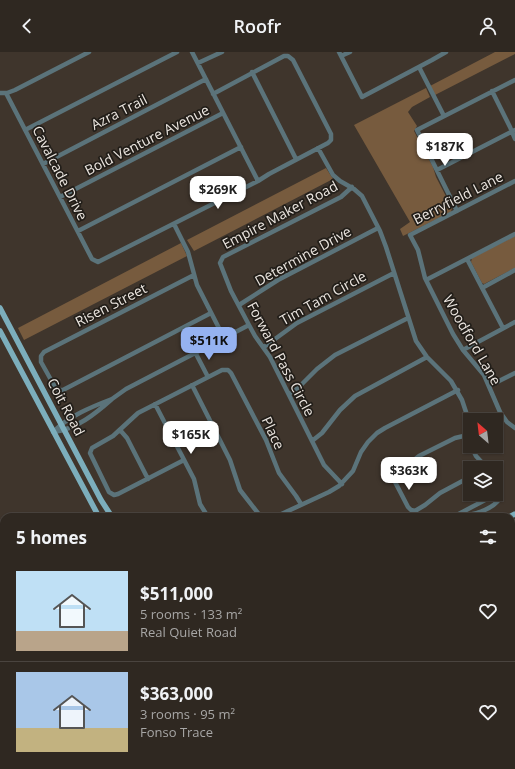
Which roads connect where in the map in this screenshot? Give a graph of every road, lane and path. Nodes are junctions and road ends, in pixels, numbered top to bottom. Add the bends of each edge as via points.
1 (89, 52) edge
2 (177, 52) edge
3 (192, 52) edge
4 (222, 52) edge
5 (350, 52) edge
6 (446, 52) edge
7 (340, 54) edge
8 (198, 63) junction
9 (419, 67) junction
10 (252, 72) junction
11 (206, 80) junction
12 (515, 80) edge
13 (492, 91) junction
14 (0, 93) edge
15 (6, 93) junction
16 (213, 94) junction
17 (223, 113) junction
18 (444, 116) junction
19 (25, 130) junction
20 (514, 131) edge
21 (515, 139) edge
22 (241, 147) junction
23 (318, 148) junction
24 (296, 159) junction
25 (43, 164) junction
26 (437, 170) junction
27 (258, 181) junction
28 (515, 181) edge
29 (352, 187) junction
30 (60, 197) junction
31 (457, 211) junction
32 (174, 224) junction
33 (378, 228) junction
34 (78, 231) junction
35 (515, 234) edge
36 (410, 235) joint
37 (466, 259) junction
38 (220, 262) joint
39 (515, 270) edge
40 (394, 273) junction
41 (194, 275) junction
42 (426, 280) junction
43 (482, 288) junction
44 (239, 305) junction
45 (0, 308) edge
46 (211, 313) junction
47 (408, 318) junction
48 (515, 322) edge
49 (249, 325) junction
50 (503, 328) junction
51 (0, 331) edge
52 (224, 338) junction
53 (264, 347) junction
54 (463, 350) junction
55 (195, 352) junction
56 (427, 358) junction
57 (515, 373) edge
58 (208, 377) junction
59 (192, 385) junction
60 (489, 386) junction
61 (458, 390) junction
62 (290, 394) junction
63 (112, 399) junction
64 (155, 404) junction
65 (466, 413) edge
66 (61, 424) junction
67 (515, 428) edge
68 (65, 430) junction
69 (120, 430) junction
70 (53, 432) junction
71 (463, 436) edge
72 (312, 441) junction
73 (474, 453) edge
74 (184, 460) junction
75 (481, 461) edge
76 (148, 479) junction
77 (463, 481) edge
78 (342, 484) junction
79 (483, 501) edge
80 (496, 501) edge
81 (479, 503) junction
82 (301, 504) junction
83 (483, 510) junction
84 (97, 513) edge
85 (109, 513) edge
86 (206, 513) edge
87 (258, 513) edge
88 (283, 513) edge
89 (460, 513) edge
90 (474, 513) edge

1 - 15 street
2 - 19 street
3 - 8 street
4 - 8 street
5 - 7 street
6 - 9 street
7 - 9 street via 362,97
8 - 11 street
9 - 18 street
10 - 16 street
10 - 23 street via 284,56 291,57 331,134 329,142
10 - 24 street
11 - 16 street
11 - 25 street, Azra Trail
12 - 13 street
13 - 18 street
13 - 20 street
14 - 15 street
15 - 19 street, Cavalcade Drive
16 - 17 street
17 - 22 street
17 - 30 street, Bold Venture Avenue
18 - 26 street via 417,130
19 - 25 street, Cavalcade Drive
20 - 21 street
20 - 26 street
22 - 27 street
22 - 34 street
23 - 24 street
23 - 29 street via 333,175
24 - 27 street
25 - 30 street, Cavalcade Drive
26 - 31 street
27 - 32 street
28 - 31 street, Berryfield Lane
29 - 33 street via 362,196
29 - 38 street, Empire Maker Road via 341,197
30 - 34 street, Cavalcade Drive
31 - 36 street, Berryfield Lane
32 - 34 street, Cavalcade Drive via 101,262 92,259
32 - 41 street via 188,252
33 - 40 street
33 - 44 street, Determine Drive via 278,280
35 - 37 street
36 - 42 street, Woodford Lane via 418,250
37 - 42 street
37 - 43 street
38 - 44 street, Forward Pass Circle via 220,267
39 - 43 street
40 - 47 street
40 - 53 street, Tim Tam Circle via 297,323
41 - 46 street
41 - 46 street, Risen Street via 44,352 41,362 54,386 63,390
42 - 54 street, Woodford Lane
43 - 50 street
44 - 49 street, Forward Pass Circle
45 - 66 main road, Coit Road
46 - 52 street
47 - 56 street via 416,341
47 - 62 street via 338,353
48 - 50 street
49 - 52 street
49 - 53 street, Forward Pass Circle
50 - 54 street
51 - 70 main road, Coit Road
52 - 55 street
53 - 62 street, Forward Pass Circle
54 - 60 street, Woodford Lane via 482,372
55 - 58 street
55 - 63 street
56 - 61 street
56 - 72 street via 355,396
57 - 60 street
58 - 59 street
58 - 82 street, Place via 227,369 231,373 266,440 279,473
59 - 64 street
59 - 87 street via 230,460 240,490
60 - 67 street, Woodford Lane via 500,412
61 - 65 street
61 - 78 street via 377,433
62 - 72 street, Forward Pass Circle
63 - 66 street
63 - 68 street via 92,416
64 - 69 street via 134,416
64 - 74 street
66 - 68 main road, Coit Road
66 - 70 street
68 - 70 street
68 - 85 main road, Coit Road
69 - 76 street via 128,439
69 - 76 street via 90,451 109,492 112,495 118,494
70 - 84 main road, Coit Road
71 - 77 street via 419,456 397,474 395,482 412,511
72 - 78 street, Forward Pass Circle via 326,466
73 - 75 street
74 - 76 street
74 - 86 street
78 - 82 street
79 - 81 street
80 - 83 street
81 - 83 street
81 - 89 street
82 - 88 street
83 - 90 street

